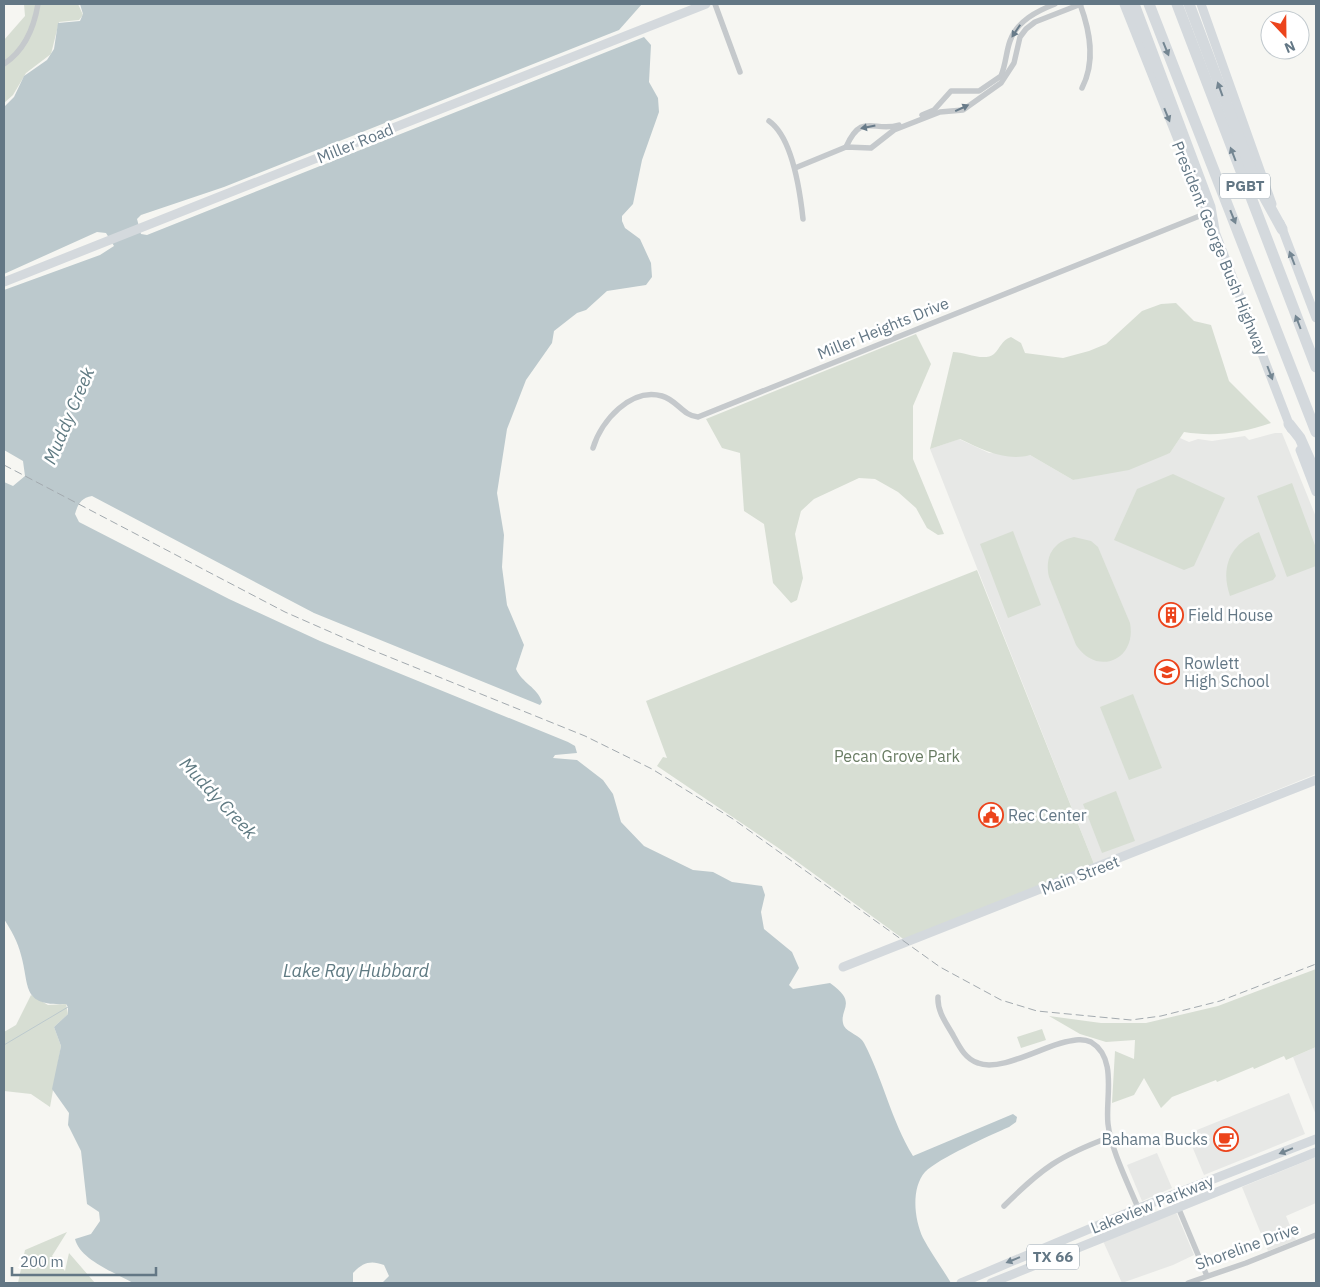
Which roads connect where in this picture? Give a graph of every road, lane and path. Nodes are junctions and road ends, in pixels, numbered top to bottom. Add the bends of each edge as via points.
1 (38, 4) edge
2 (706, 4) edge
3 (715, 4) edge
4 (1055, 4) edge
5 (1080, 4) edge
6 (1124, 4) edge
7 (1134, 4) edge
8 (1149, 4) edge
9 (1177, 4) edge
10 (1189, 4) edge
11 (1201, 4) edge
12 (4, 64) edge
13 (740, 72) dead end
14 (1006, 72) junction
15 (1082, 88) dead end
16 (918, 119) junction
17 (769, 121) dead end
18 (846, 147) junction
19 (795, 168) junction
20 (1207, 213) junction
21 (803, 219) dead end
22 (1214, 230) junction
23 (1282, 230) junction
24 (4, 282) edge
25 (1316, 318) edge
26 (1316, 367) edge
27 (1289, 424) junction
28 (1316, 432) edge
29 (593, 448) dead end
30 (1316, 474) edge
31 (1316, 492) edge
32 (1316, 780) edge
33 (843, 967) dead end
34 (938, 997) dead end
35 (1110, 1136) junction
36 (1316, 1139) edge
37 (1316, 1152) edge
38 (1004, 1206) dead end
39 (1178, 1207) junction
40 (1139, 1208) junction
41 (1144, 1220) junction
42 (1316, 1235) edge
43 (1065, 1239) junction
44 (1036, 1264) junction
45 (1207, 1276) junction
46 (961, 1283) edge
47 (991, 1283) edge
48 (1188, 1283) edge

1 - 12 street via 26,41
2 - 24 main road, Miller Road
3 - 13 street
4 -> 14 street via 1028,18 1015,31 1009,42
5 - 14 street via 1035,22 1026,29 1020,37 1014,63
5 - 15 street via 1088,27 1091,63
6 -> 20 main road, President George Bush Highway
7 - 22 highway via 1210,207
8 -> 28 highway, PGBT
26 -> 9 highway, PGBT
23 -> 10 highway via 1255,180
11 - 23 main road
16 -> 14 street via 940,112 963,110 1000,83
14 - 16 street via 979,91 951,91 934,110
16 - 18 street via 894,130 871,148
16 -> 18 street via 894,126 870,124 862,127
17 - 19 street via 777,129
18 - 19 street
19 - 21 street
20 - 22 main road, President George Bush Highway
20 - 29 street, Miller Heights Drive via 698,417 691,417 663,396 648,394 633,399 612,415 597,435
22 -> 27 main road, President George Bush Highway
25 -> 23 main road
27 - 30 highway via 1300,438
27 - 31 main road, President George Bush Highway
32 - 33 main road, Main Street
34 - 35 street via 939,1010 960,1048 978,1064 996,1065 1073,1040 1093,1043 1103,1054 1108,1071
35 - 38 street via 1056,1160 1035,1175
35 - 40 street
36 -> 40 main road, Lakeview Parkway / TX 66
37 - 39 main road, Lakeview Parkway / TX 66
39 - 41 main road, Lakeview Parkway / TX 66
39 - 45 street
40 - 41 street
40 - 43 main road, Lakeview Parkway / TX 66
41 - 44 main road, Lakeview Parkway / TX 66
42 - 45 street, Shoreline Drive
43 - 44 main road via 1039,1254
43 -> 46 main road, Lakeview Parkway / TX 66
44 - 47 main road, Lakeview Parkway / TX 66
45 - 48 street, Shoreline Drive

